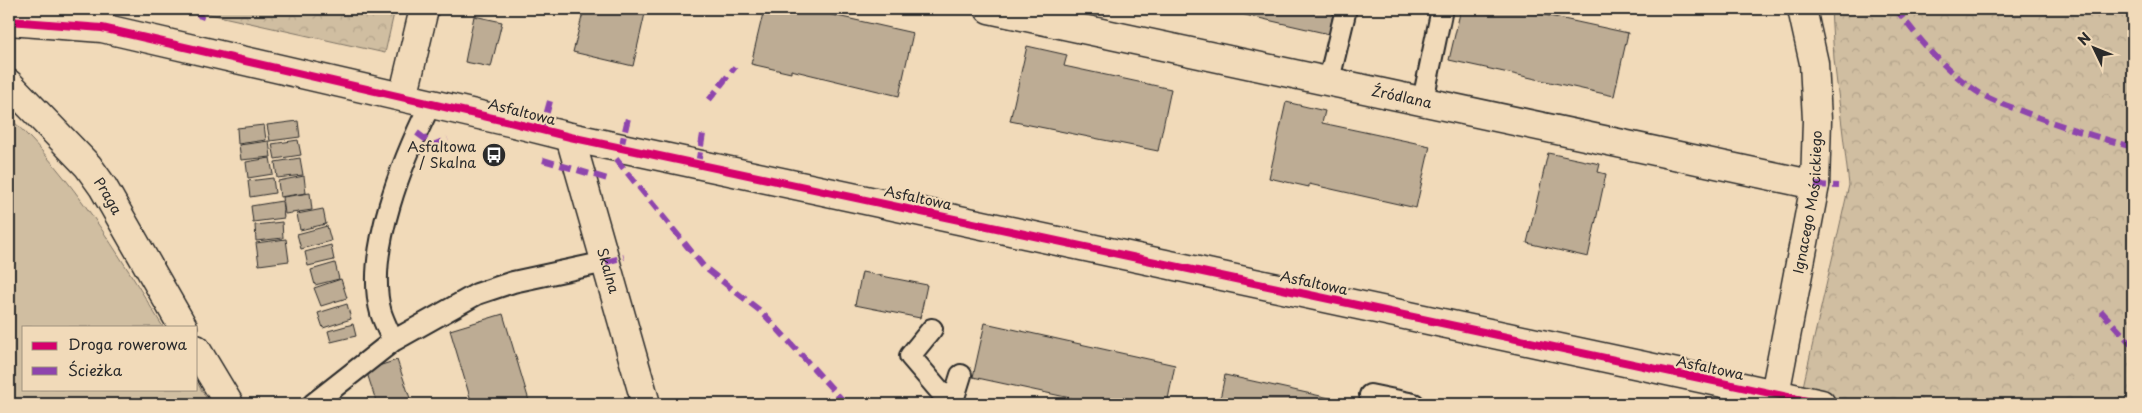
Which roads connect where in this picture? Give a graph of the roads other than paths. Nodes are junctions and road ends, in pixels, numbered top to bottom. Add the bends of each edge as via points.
1 (424, 9) edge
2 (989, 9) edge
3 (1346, 9) edge
4 (1442, 9) edge
5 (1802, 9) edge
6 (9, 21) edge
7 (1329, 80) junction
8 (9, 84) edge
9 (403, 97) junction
10 (1423, 100) junction
11 (431, 103) junction
12 (570, 137) junction
13 (1815, 185) junction
14 (606, 262) junction
15 (182, 326) edge
16 (932, 329) dead end
17 (393, 341) junction
18 (198, 353) edge
19 (961, 374) dead end
20 (1775, 394) junction
21 (1370, 395) dead end
22 (229, 404) edge
23 (313, 404) edge
24 (646, 404) edge
25 (952, 404) edge
26 (1414, 404) edge
27 (1821, 404) edge

1 - 9 street
2 - 7 street, Źródlana
3 - 7 lane
4 - 10 lane
5 - 13 street, Ignacego Mościckiego via 1814,63 1817,120
6 - 9 street, Asfaltowa via 102,28
7 - 10 street, Źródlana
8 - 15 street, Praga via 88,166
9 - 11 street, Asfaltowa
10 - 13 street, Źródlana
11 - 12 street, Asfaltowa
11 - 17 lane via 400,174 382,235 377,281 381,312
12 - 14 street, Skalna
12 - 20 street, Asfaltowa
13 - 20 street, Ignacego Mościckiego
14 - 17 lane via 513,282 477,294
14 - 24 street, Skalna
16 - 25 lane via 910,356
17 - 23 lane
18 - 22 street
19 - 25 lane
20 - 27 street, Asfaltowa
21 - 26 lane

